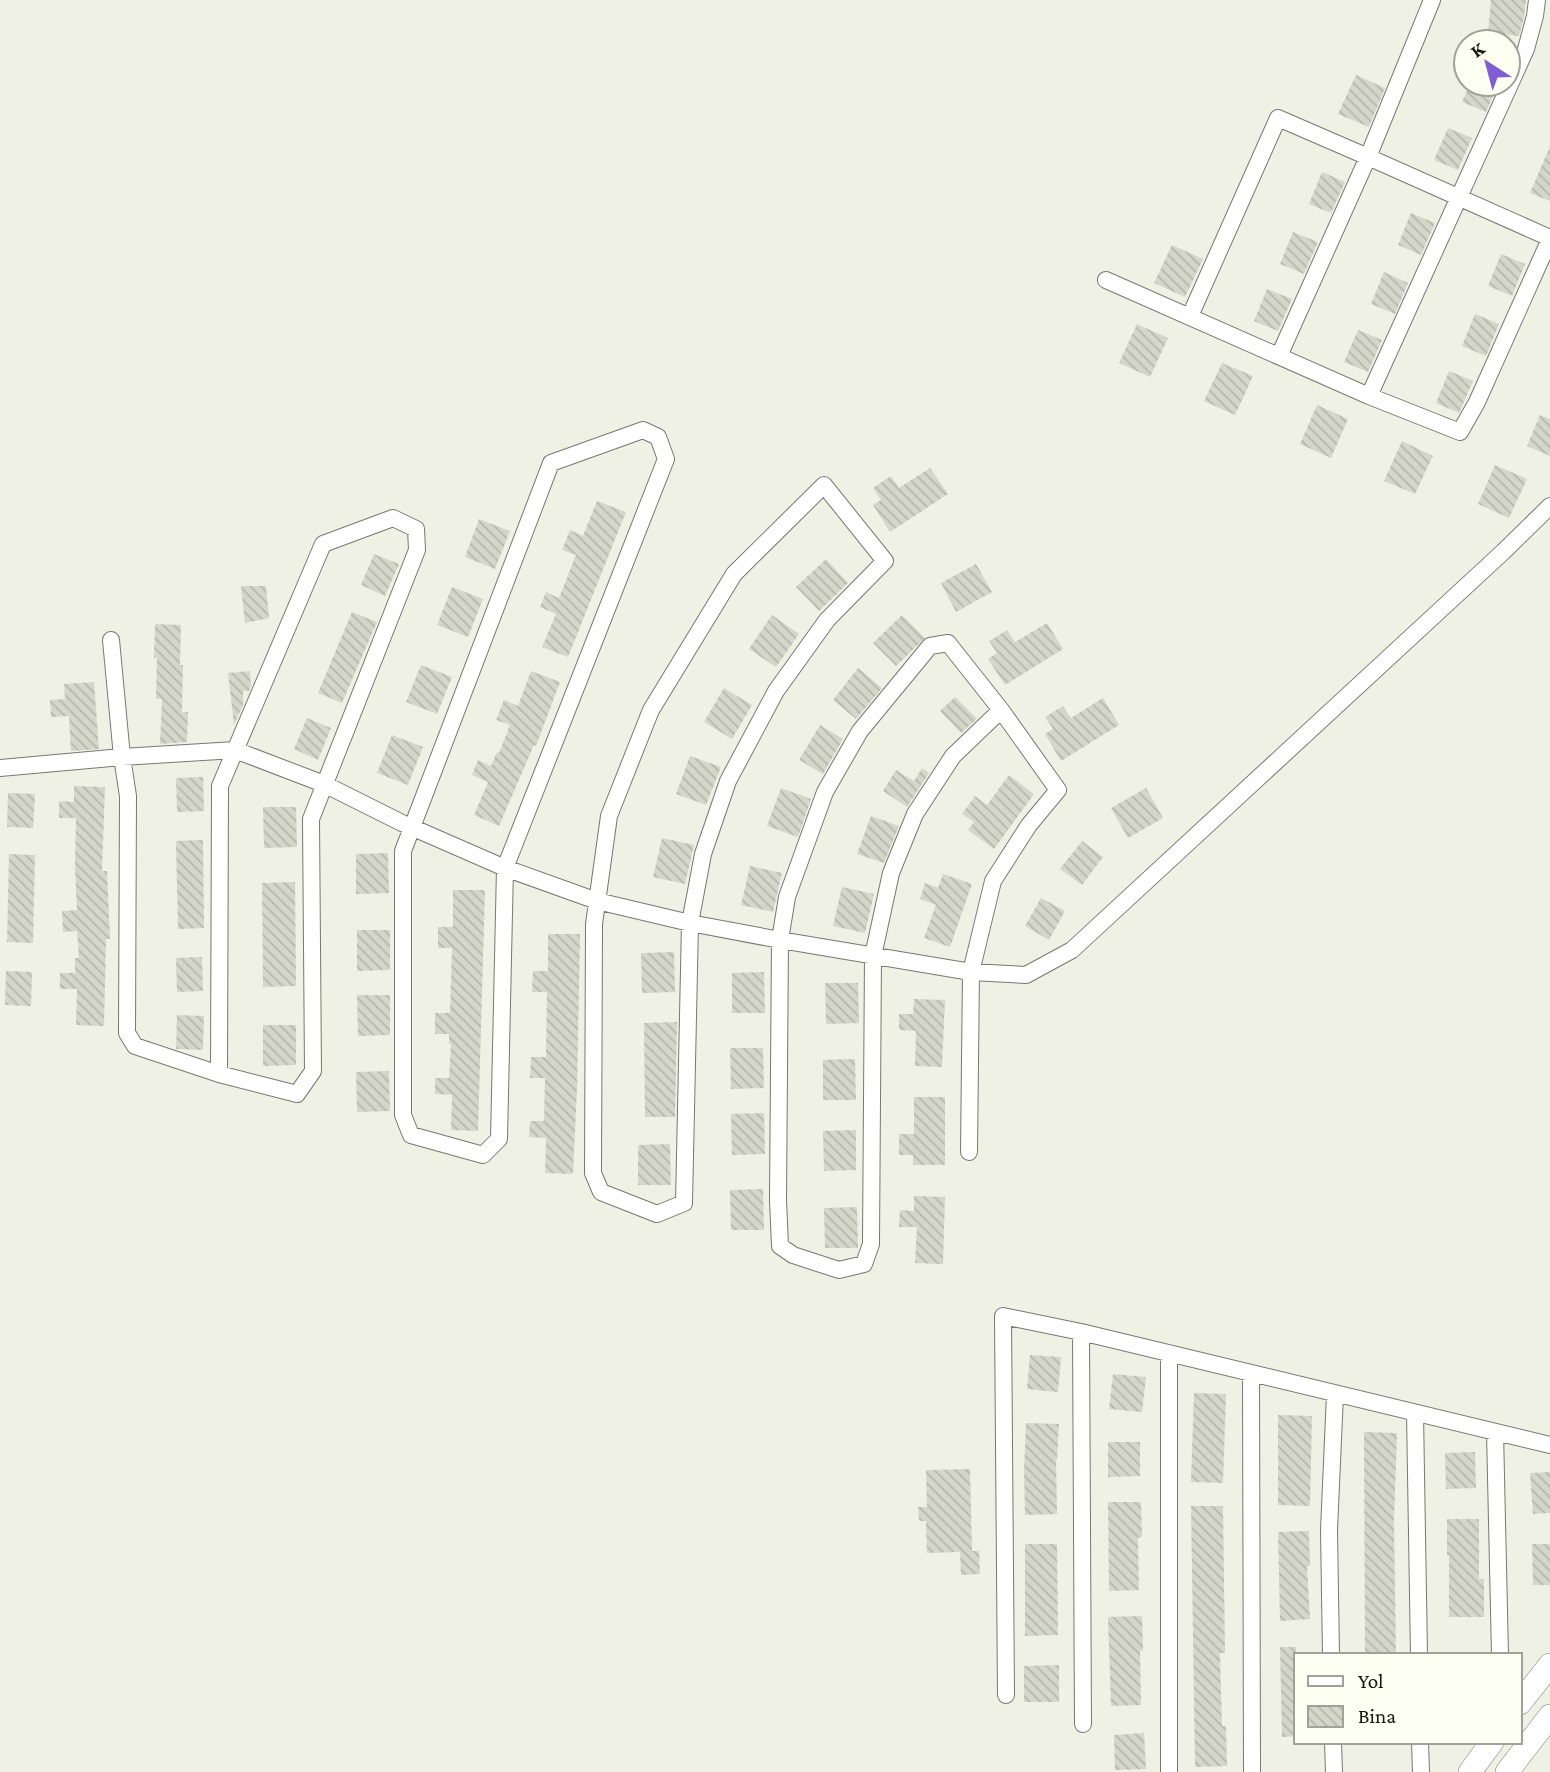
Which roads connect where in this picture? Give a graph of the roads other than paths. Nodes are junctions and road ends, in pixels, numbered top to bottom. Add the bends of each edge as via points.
1 (1432, 0) edge
2 (1537, 0) edge
3 (1368, 157) junction
4 (1458, 197) junction
5 (1550, 239) edge
6 (1106, 280) dead end
7 (1190, 316) junction
8 (1279, 356) junction
9 (1369, 396) junction
10 (1550, 506) edge
11 (111, 640) dead end
12 (1001, 710) junction
13 (234, 750) junction
14 (122, 757) junction
15 (0, 768) edge
16 (324, 784) junction
17 (412, 827) junction
18 (505, 868) junction
19 (597, 901) junction
20 (690, 923) junction
21 (780, 940) junction
22 (873, 956) junction
23 (971, 972) junction
24 (219, 1074) junction
25 (969, 1152) dead end
26 (1081, 1332) junction
27 (1169, 1353) junction
28 (1251, 1373) junction
29 (1335, 1394) junction
30 (1415, 1413) junction
31 (1495, 1432) junction
32 (1550, 1445) edge
33 (1331, 1653) edge
34 (1419, 1653) edge
35 (1500, 1653) edge
36 (1550, 1665) edge
37 (1006, 1695) dead end
38 (1522, 1700) edge
39 (1550, 1716) edge
40 (1083, 1724) dead end
41 (1333, 1744) edge
42 (1420, 1744) edge
43 (1491, 1744) edge
44 (1169, 1772) edge
45 (1252, 1772) edge
46 (1334, 1772) edge
47 (1421, 1772) edge
48 (1470, 1772) edge
49 (1507, 1772) edge

1 - 3 street
2 - 4 street via 1526,48
3 - 4 street
3 - 7 street via 1278,118
3 - 8 street
4 - 5 street
4 - 9 street
5 - 9 street via 1460,432
6 - 7 street
7 - 8 street
8 - 9 street
10 - 23 street via 1072,950 1026,975
11 - 14 street
12 - 21 street via 948,643 930,646 860,731 825,792 787,897
12 - 22 street via 953,756 915,814 891,873
12 - 23 street via 1058,790 993,881
13 - 14 street
13 - 16 street
13 - 16 street via 323,544 393,518 416,529 417,550
13 - 24 street via 220,786
14 - 15 street
14 - 24 street via 128,796 127,1033 135,1046
16 - 17 street
16 - 24 street via 311,819 313,1071 297,1094
17 - 18 street
17 - 18 street via 403,851 403,1115 411,1135 483,1155 499,1139
17 - 18 street via 551,463 643,430 658,437 666,459
18 - 19 street
19 - 20 street
19 - 20 street via 593,1173 601,1192 657,1214 684,1203
19 - 20 street via 610,816 651,710 734,574 824,485 885,561 827,620 776,691 728,781 703,854
20 - 21 street
21 - 22 street
21 - 22 street via 780,1246 839,1270 864,1264 871,1244
22 - 23 street
23 - 25 street
26 - 27 street
26 - 37 street via 1003,1316
26 - 40 street
27 - 28 street
27 - 44 street
28 - 29 street
28 - 45 street
29 - 30 street
29 - 33 street via 1329,1530
30 - 31 street
30 - 34 street
31 - 32 street
31 - 35 street
36 - 38 main road
39 - 49 main road
41 - 46 street
42 - 47 street
43 - 48 main road

